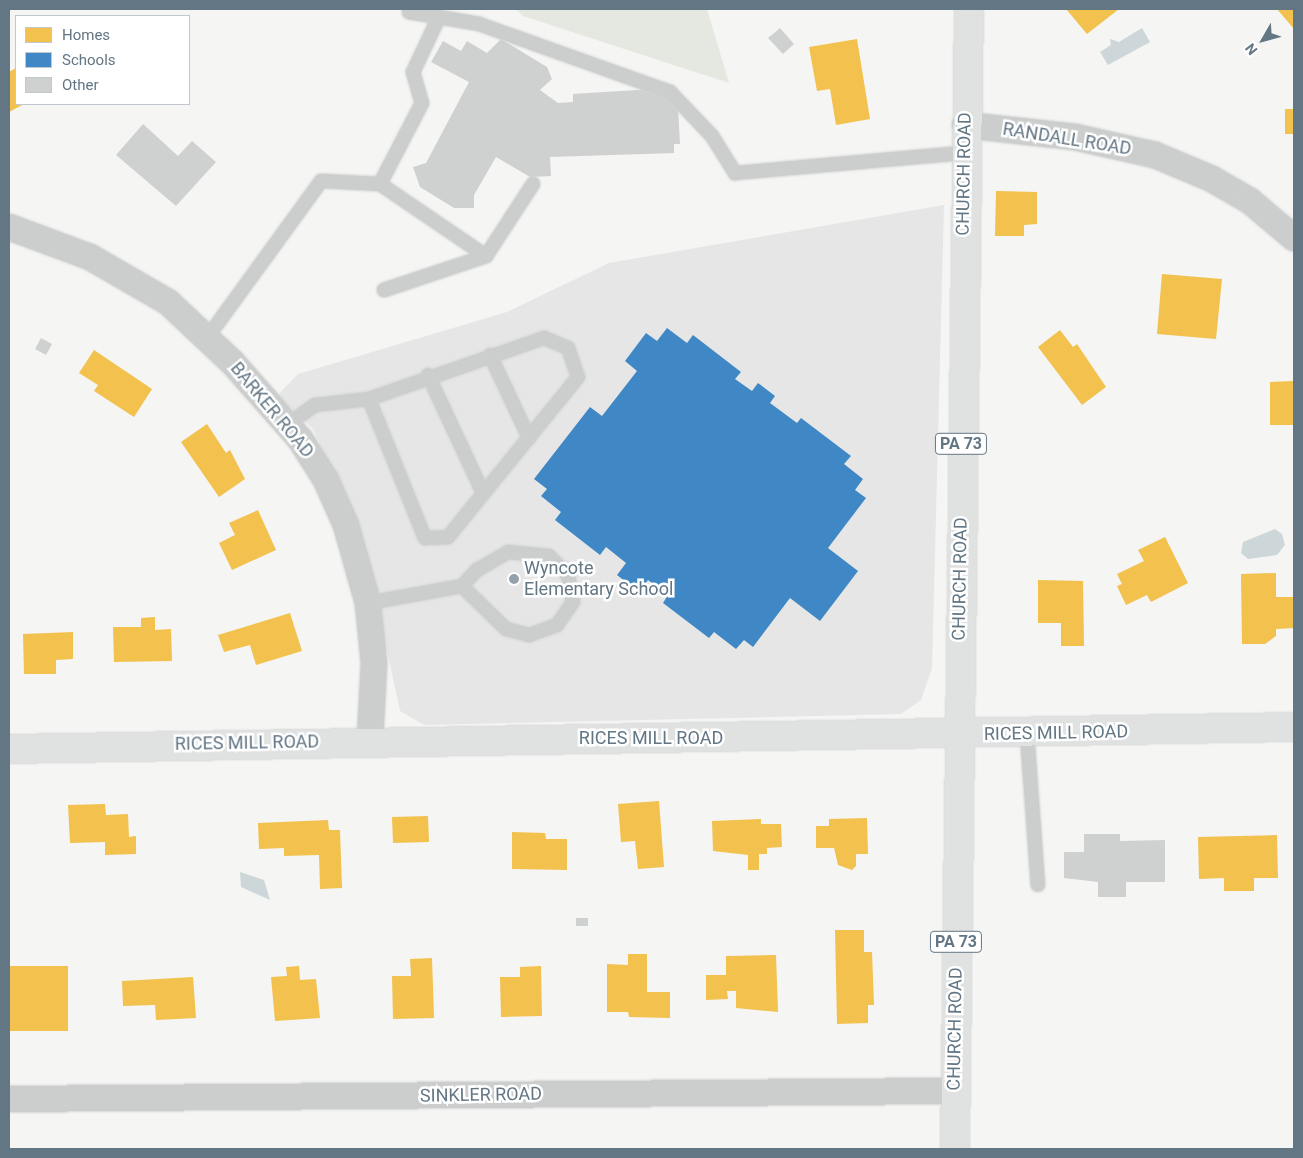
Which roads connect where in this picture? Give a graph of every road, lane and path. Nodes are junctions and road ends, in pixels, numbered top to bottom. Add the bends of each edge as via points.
1 (969, 9) edge
2 (409, 12) dead end
3 (440, 17) junction
4 (965, 126) junction
5 (964, 152) junction
6 (380, 184) junction
7 (533, 184) dead end
8 (9, 227) edge
9 (1294, 238) edge
10 (486, 256) junction
11 (384, 290) dead end
12 (207, 338) junction
13 (490, 355) junction
14 (428, 375) junction
15 (368, 399) junction
16 (288, 424) junction
17 (529, 438) junction
18 (483, 493) junction
19 (462, 586) junction
20 (368, 603) junction
21 (1294, 727) edge
22 (1027, 733) junction
23 (958, 735) junction
24 (370, 740) junction
25 (9, 749) edge
26 (1038, 885) dead end
27 (954, 1091) junction
28 (9, 1099) edge
29 (955, 1149) edge

1 - 4 street, CHURCH ROAD / PA 73
2 - 3 lane
3 - 5 lane via 479,24 670,92 712,136 736,173
3 - 6 lane via 413,72 422,103
4 - 5 street, CHURCH ROAD / PA 73
4 - 9 street, RANDALL ROAD via 1075,137 1155,155 1206,176 1250,201
5 - 23 street, CHURCH ROAD / PA 73
6 - 10 lane
6 - 12 lane via 321,181
7 - 10 lane
8 - 12 street, BARKER ROAD via 90,257 168,302
10 - 11 lane
12 - 16 street, BARKER ROAD
13 - 14 lane
13 - 17 lane
13 - 17 lane via 544,338 568,348 578,377
14 - 15 lane
14 - 18 lane
15 - 16 lane via 315,405
15 - 18 lane via 425,538 448,536
16 - 20 street, BARKER ROAD via 326,480 346,525
17 - 18 lane
19 - 19 lane via 506,629 529,635 557,625 573,602 568,575 550,556 508,552 477,570
19 - 20 lane
20 - 24 street, BARKER ROAD via 374,663
21 - 22 street, RICES MILL ROAD
22 - 23 street, RICES MILL ROAD
22 - 26 lane
23 - 24 street, RICES MILL ROAD
23 - 27 street, CHURCH ROAD / PA 73
24 - 25 street, RICES MILL ROAD
27 - 28 street, SINKLER ROAD
27 - 29 street, CHURCH ROAD / PA 73

